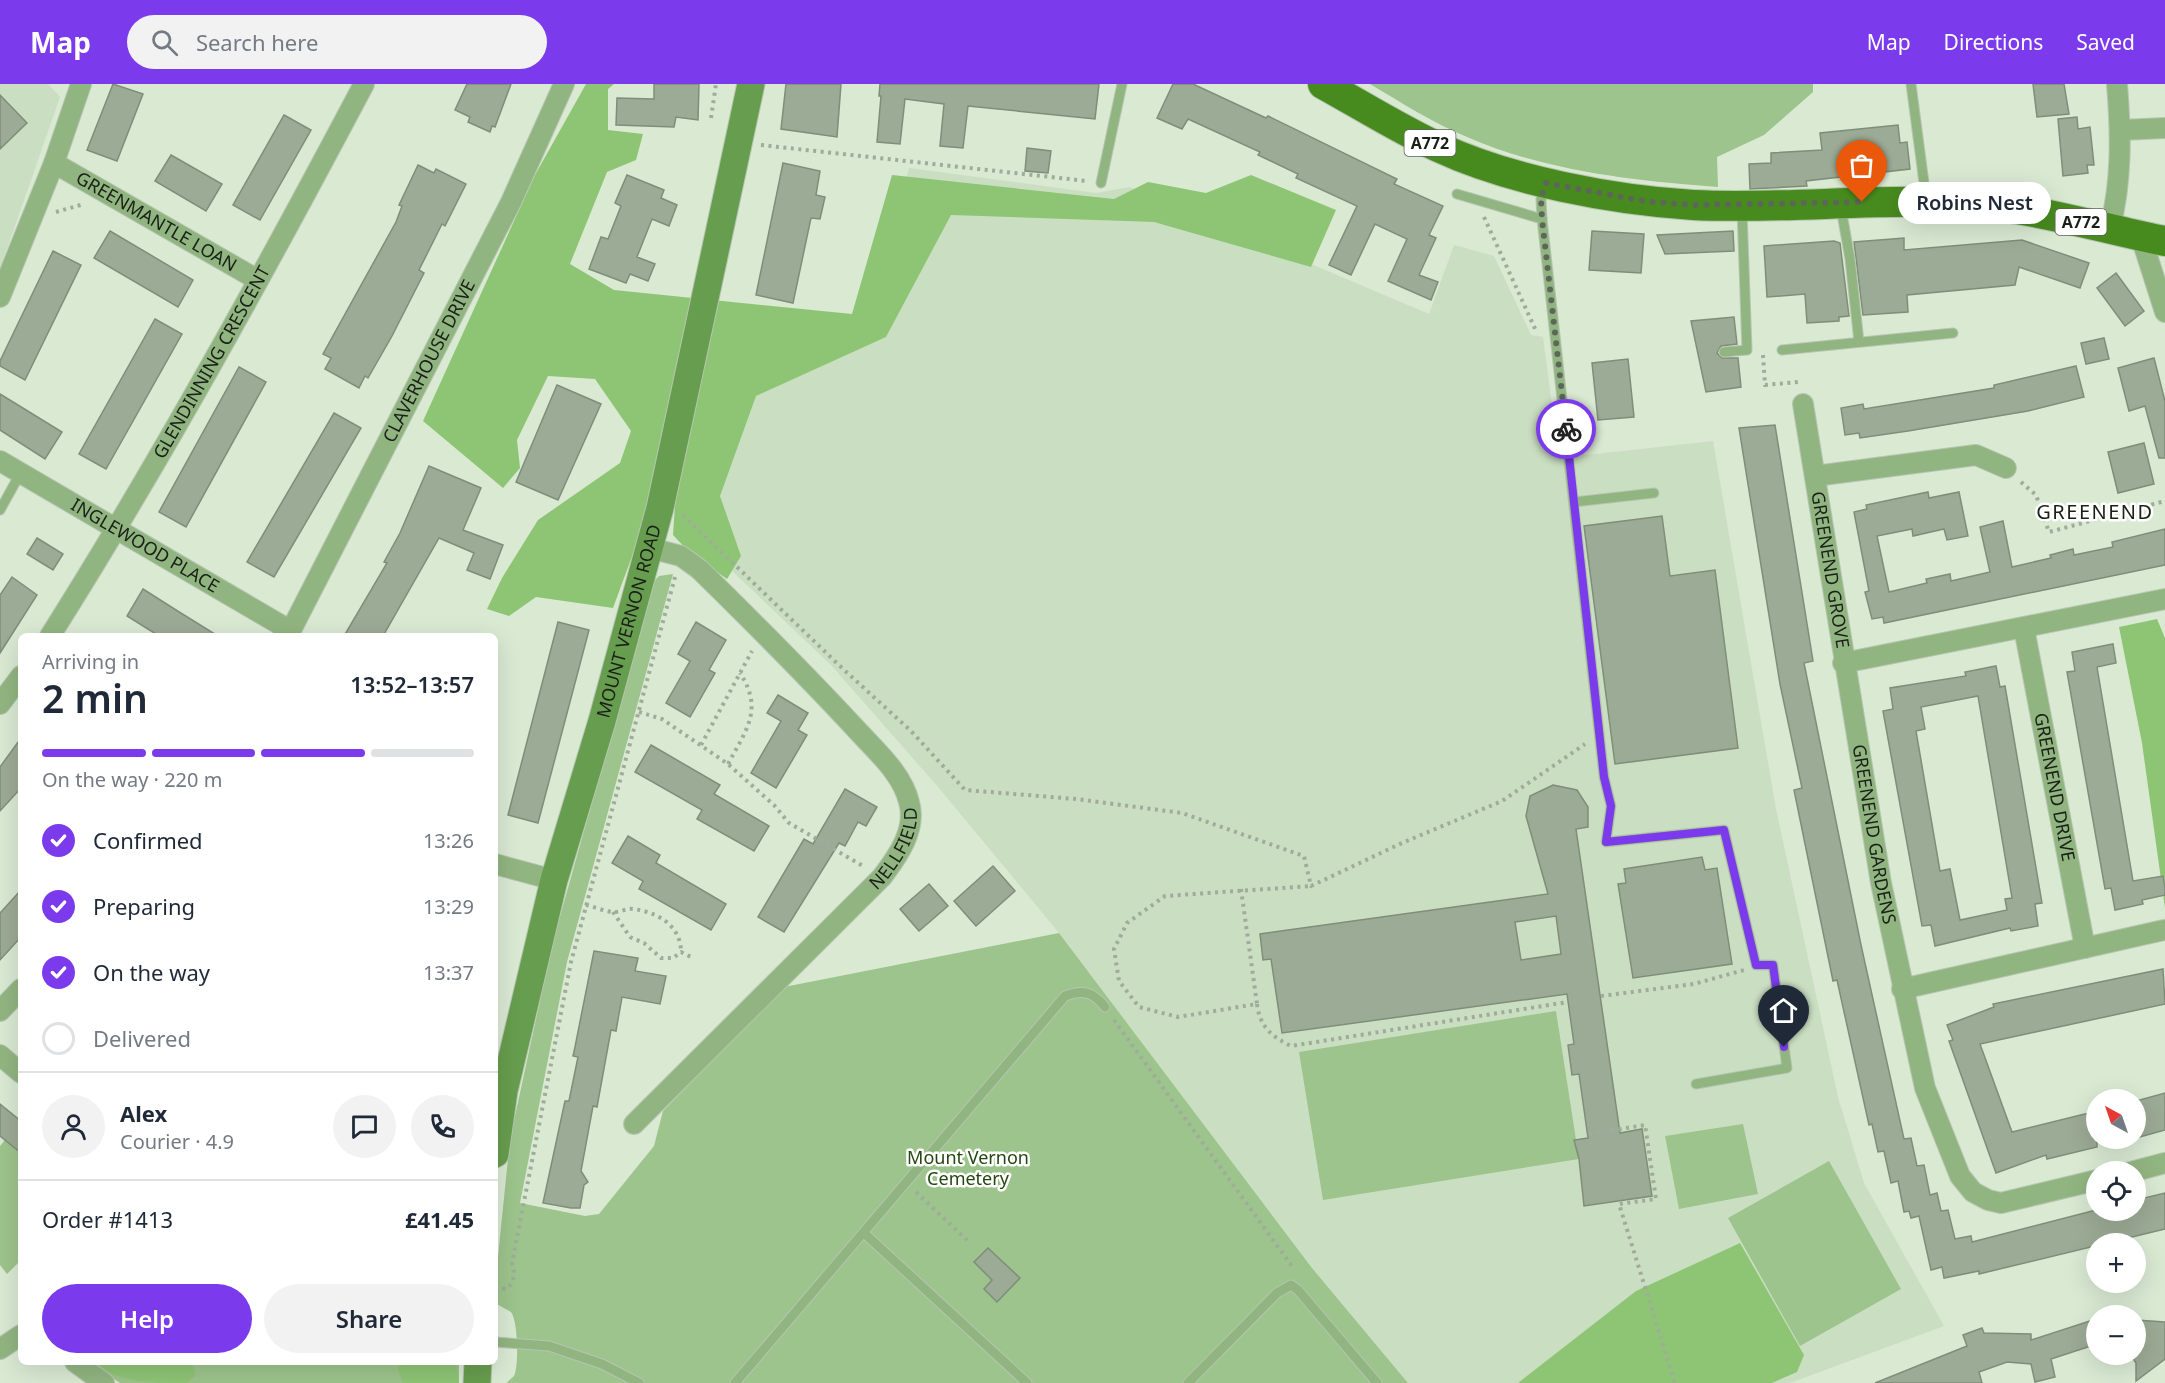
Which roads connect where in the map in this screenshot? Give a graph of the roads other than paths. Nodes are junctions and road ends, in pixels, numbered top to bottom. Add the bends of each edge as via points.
1 (81, 84) edge
2 (364, 84) edge
3 (564, 84) edge
4 (751, 84) edge
5 (1122, 84) edge
6 (1323, 84) edge
7 (1911, 84) edge
8 (2117, 84) edge
9 (2165, 128) edge
10 (2121, 130) junction
11 (54, 163) junction
12 (1101, 183) road end
13 (1546, 183) junction
14 (1457, 194) dead end
15 (1840, 202) junction
16 (1926, 202) junction
17 (1742, 205) junction
18 (1542, 219) junction
19 (2110, 228) junction
20 (2153, 239) edge
21 (258, 280) junction
22 (0, 297) edge
23 (2165, 312) edge
24 (1953, 333) dead end
25 (1858, 342) junction
26 (1782, 350) dead end
27 (1724, 352) dead end
28 (1803, 404) dead end
29 (0, 461) edge
30 (2006, 468) road end
31 (20, 474) junction
32 (1815, 476) junction
33 (1654, 493) dead end
34 (1574, 502) junction
35 (0, 510) edge
36 (116, 531) junction
37 (650, 548) junction
38 (2165, 599) edge
39 (2024, 628) junction
40 (52, 633) edge
41 (289, 633) edge
42 (1843, 663) junction
43 (18, 680) edge
44 (0, 704) edge
45 (498, 865) edge
46 (554, 880) junction
47 (2164, 930) edge
48 (2085, 948) junction
49 (1902, 989) junction
50 (18, 992) edge
51 (1105, 1007) road end
52 (0, 1011) edge
53 (0, 1054) edge
54 (18, 1070) edge
55 (1696, 1084) dead end
56 (500, 1090) edge
57 (498, 1116) edge
58 (634, 1124) dead end
59 (2165, 1163) edge
60 (2146, 1168) edge
61 (2086, 1183) edge
62 (864, 1233) junction
63 (18, 1337) edge
64 (498, 1342) edge
65 (0, 1349) edge
66 (79, 1365) edge
67 (478, 1365) edge
68 (104, 1383) edge
69 (477, 1383) edge
70 (639, 1383) edge
71 (735, 1383) edge
72 (1027, 1383) edge
73 (1188, 1383) edge
74 (1377, 1383) edge

1 - 11 street
2 - 21 street, GLENDINNING CRESCENT
3 - 41 street, CLAVERHOUSE DRIVE via 511,202
4 - 37 street, MOUNT VERNON ROAD
5 - 12 lane
6 - 13 main road, A772 via 1438,147
7 - 16 lane
8 - 10 street
9 - 10 street
10 - 19 street
11 - 21 street, GREENMANTLE LOAN
11 - 22 street
13 - 17 main road, A772 via 1644,201
13 - 18 lane via 1541,199
14 - 18 lane
15 - 16 main road, A772
15 - 17 main road, A772
15 - 25 lane
16 - 19 main road, A772 via 1996,206
17 - 27 lane via 1747,350
18 - 34 lane
19 - 20 main road, A772
20 - 23 street
21 - 36 street, GLENDINNING CRESCENT
24 - 25 lane
25 - 26 lane
28 - 32 street, GREENEND GROVE
29 - 31 street, INGLEWOOD PLACE
30 - 32 street, GREENEND GROVE via 1976,455
31 - 35 lane
31 - 36 street, INGLEWOOD PLACE
32 - 42 street, GREENEND GROVE
33 - 34 lane
34 - 55 lane via 1604,777 1611,806 1606,842 1724,830 1756,965 1773,965 1787,1068
36 - 40 street, GLENDINNING CRESCENT
36 - 41 street, INGLEWOOD PLACE
37 - 46 street, MOUNT VERNON ROAD
37 - 58 street, NELLFIELD via 681,556 699,569 763,632 903,784 912,819 897,857 882,877
38 - 39 street
39 - 42 street
39 - 48 street, GREENEND DRIVE
42 - 49 street, GREENEND GARDENS
43 - 44 street
45 - 46 street
46 - 56 street, MOUNT VERNON ROAD
47 - 48 street
48 - 49 street
49 - 61 street, GREENEND GARDENS via 1925,1088 1960,1176 1973,1192 2001,1203
50 - 52 street
51 - 62 lane via 1095,995 1079,991 1065,996
53 - 54 street
56 - 57 street, MOUNT VERNON ROAD
59 - 60 street
62 - 71 lane
62 - 72 lane
63 - 65 street
64 - 70 lane via 549,1346 602,1364
66 - 68 street
67 - 69 street
73 - 74 lane via 1277,1293 1291,1285

